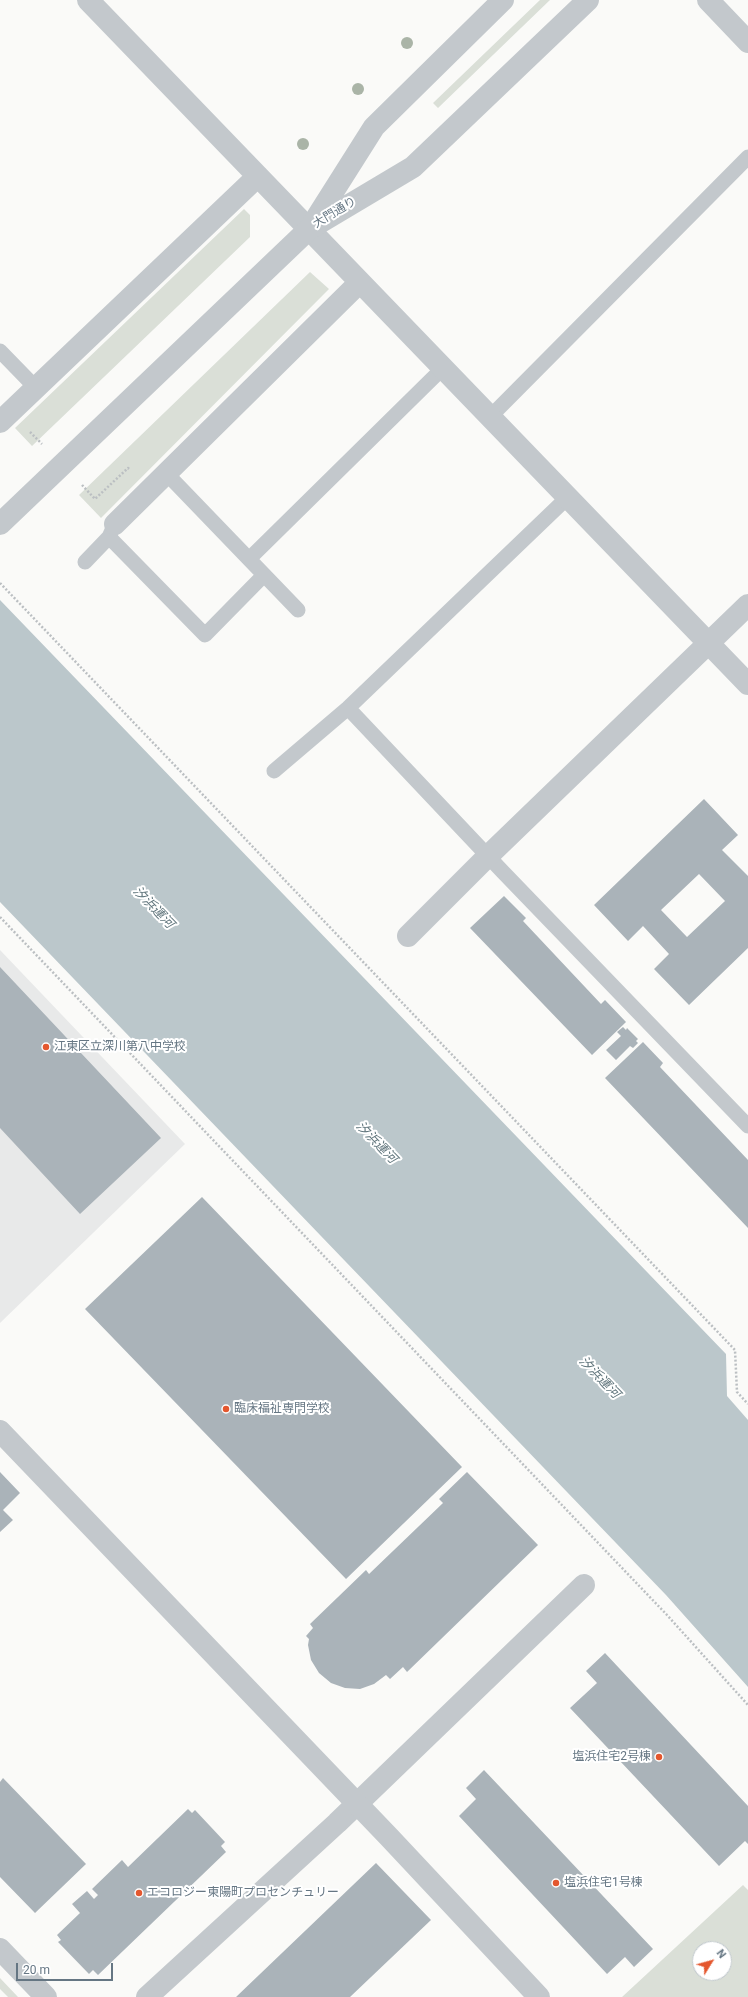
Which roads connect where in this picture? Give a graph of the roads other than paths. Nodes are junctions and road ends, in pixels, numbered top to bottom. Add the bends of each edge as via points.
1 (88, 0) edge
2 (503, 0) edge
3 (588, 0) edge
4 (708, 0) edge
5 (748, 42) edge
6 (748, 157) edge
7 (258, 176) junction
8 (309, 229) junction
9 (360, 282) junction
10 (0, 351) edge
11 (443, 368) junction
12 (36, 388) junction
13 (490, 417) junction
14 (0, 422) edge
15 (166, 473) junction
16 (568, 497) junction
17 (3, 521) edge
18 (112, 531) junction
19 (249, 559) junction
20 (85, 562) dead end
21 (264, 575) junction
22 (748, 605) edge
23 (298, 610) dead end
24 (708, 643) junction
25 (748, 684) edge
26 (348, 708) junction
27 (274, 771) dead end
28 (488, 856) junction
29 (408, 936) dead end
30 (748, 1126) edge
31 (0, 1432) edge
32 (584, 1585) dead end
33 (357, 1804) junction
34 (0, 1949) edge
35 (46, 1997) edge
36 (147, 1997) edge
37 (540, 1997) edge

1 - 7 street
2 - 8 street, 大門通り via 374,127
3 - 8 street, 大門通り via 413,167
4 - 5 street
6 - 13 lane
7 - 8 street
7 - 12 street
8 - 9 street
8 - 17 street
9 - 11 street
9 - 15 street
10 - 12 lane
11 - 13 street
11 - 19 lane
12 - 14 street
13 - 16 street
15 - 18 street
15 - 19 lane
16 - 24 street
16 - 26 lane
18 - 20 lane
18 - 21 lane via 205,635
19 - 21 lane
21 - 23 lane
22 - 24 street
24 - 25 street
24 - 28 street
26 - 27 lane
26 - 28 lane
28 - 29 street
28 - 30 lane
31 - 33 street
32 - 33 street
33 - 36 street
33 - 37 street
34 - 35 street

